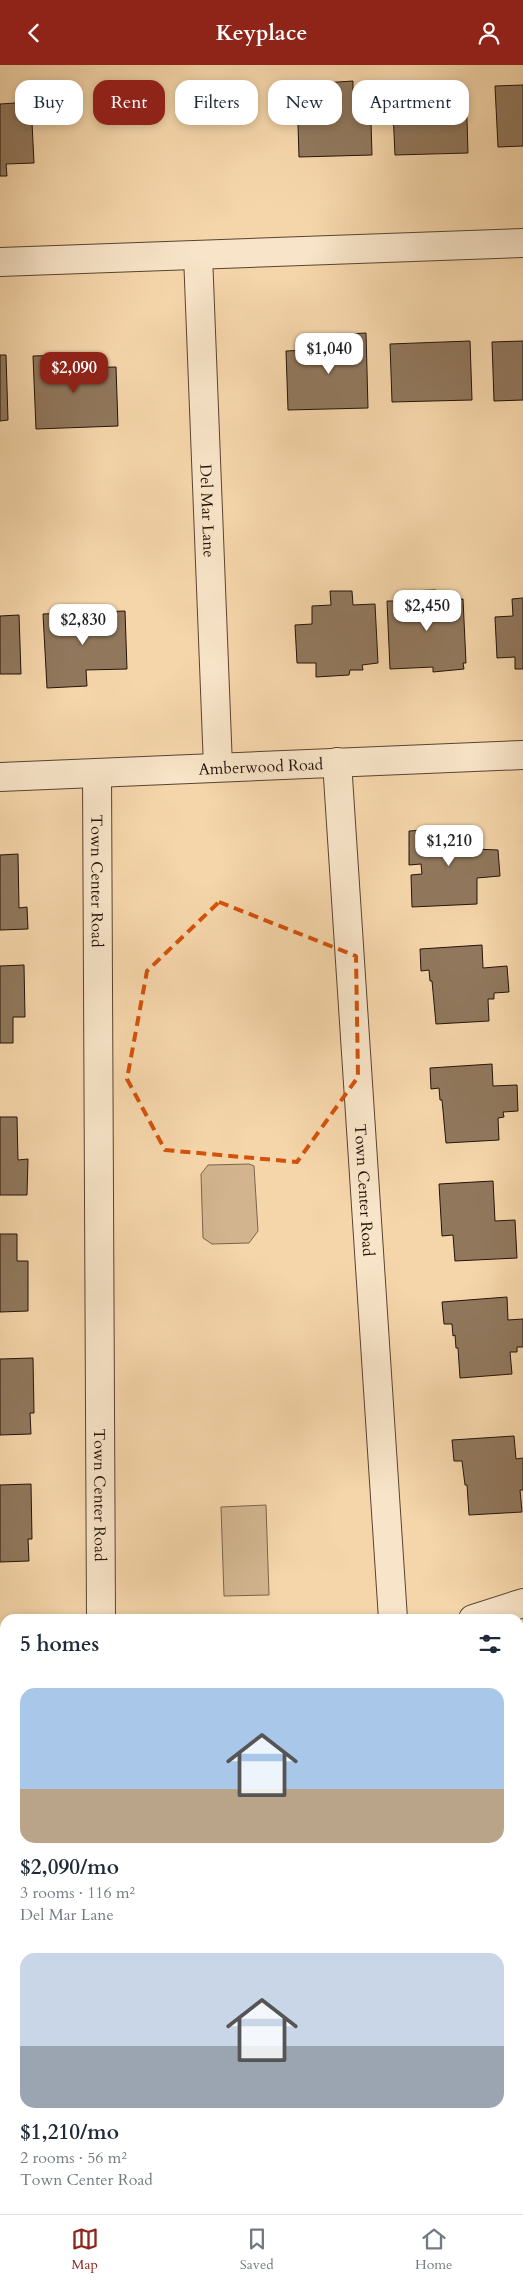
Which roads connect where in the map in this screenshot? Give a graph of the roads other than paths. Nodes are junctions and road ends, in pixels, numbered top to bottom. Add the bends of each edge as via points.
1 (523, 243) edge
2 (198, 255) junction
3 (0, 262) edge
4 (523, 755) edge
5 (337, 762) junction
6 (218, 767) junction
7 (97, 773) junction
8 (0, 777) edge
9 (523, 1603) edge
10 (101, 1614) edge
11 (393, 1614) edge
12 (489, 1614) edge

1 - 2 street
2 - 3 street
2 - 6 street, Del Mar Lane
4 - 5 street, Amberwood Road
5 - 6 street, Amberwood Road
5 - 11 street, Town Center Road
6 - 7 street, Amberwood Road
7 - 8 street, Amberwood Road
7 - 10 street, Town Center Road
9 - 12 street

